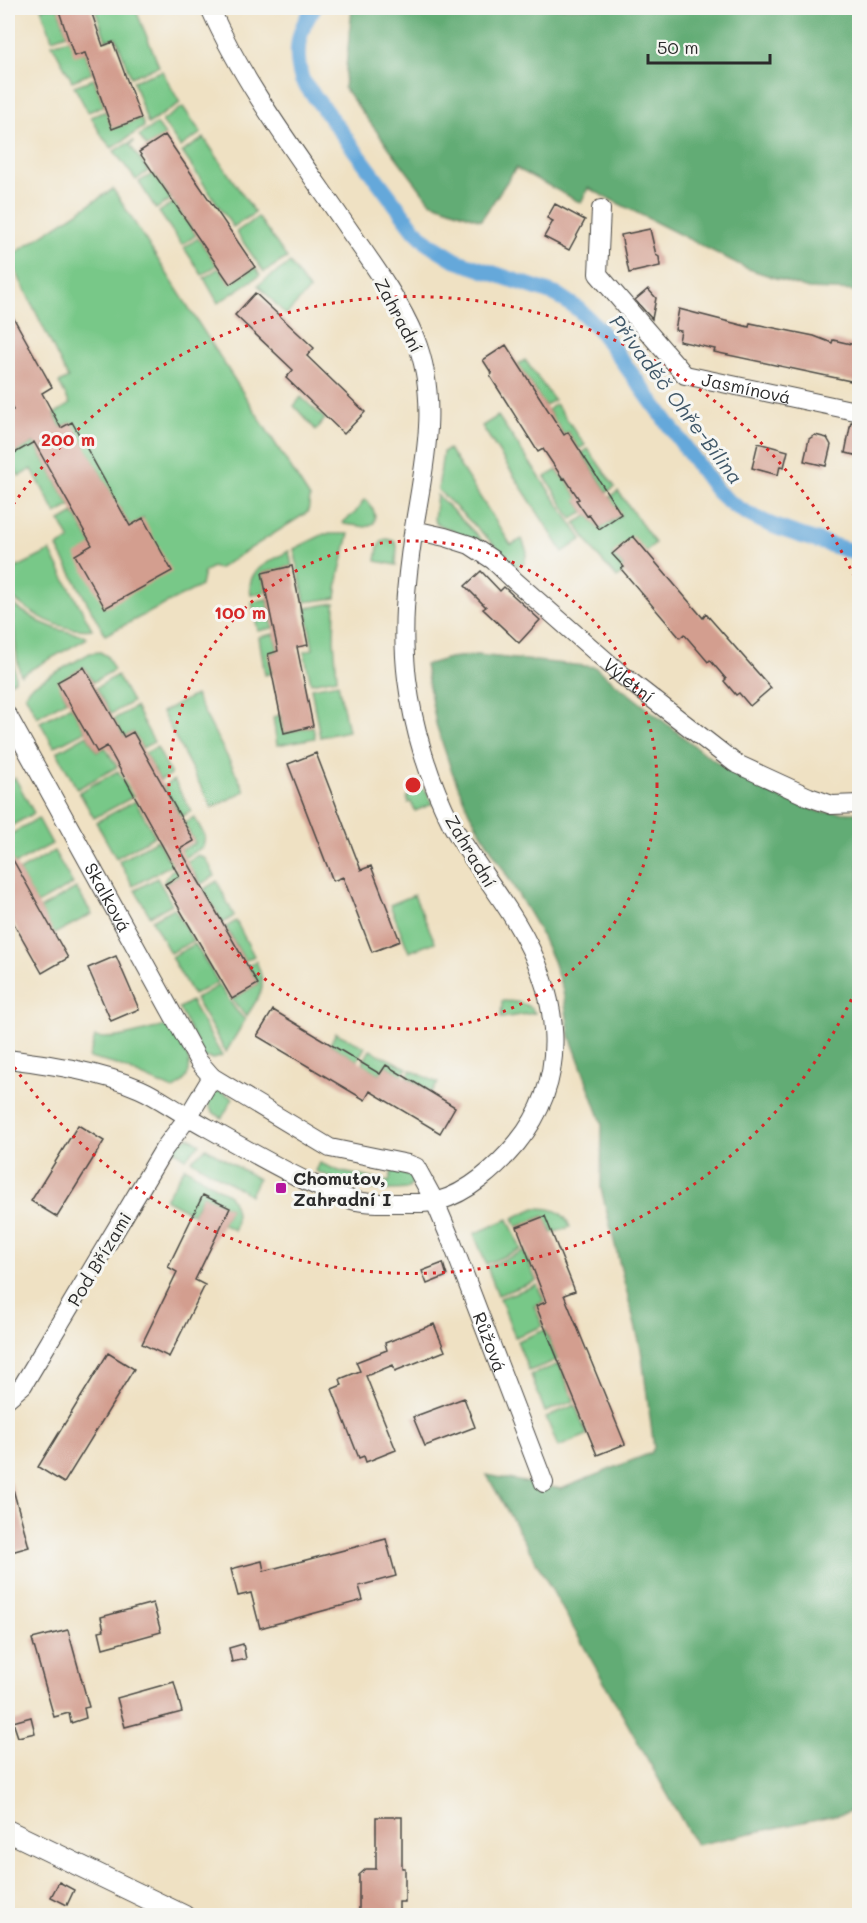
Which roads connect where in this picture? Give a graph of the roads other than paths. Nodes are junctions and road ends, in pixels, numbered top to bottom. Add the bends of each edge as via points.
1 (210, 8) edge
2 (601, 209) dead end
3 (860, 412) edge
4 (414, 530) junction
5 (8, 716) edge
6 (860, 804) edge
7 (8, 1059) edge
8 (212, 1077) junction
9 (188, 1117) junction
10 (435, 1202) junction
11 (8, 1398) edge
12 (544, 1483) dead end
13 (8, 1831) edge
14 (184, 1916) edge

1 - 4 street, Zahradní via 275,122 369,258 415,338 427,372 429,437
2 - 3 street, Jasmínová via 598,274 685,375
4 - 6 street, Výletní via 470,545 493,560 622,675 735,763 832,805
4 - 10 street, Zahradní via 404,624 412,711 430,772 452,824 535,957 548,997 554,1052 550,1078 531,1126 507,1155 480,1178
5 - 8 street, Skalková via 199,1062
7 - 9 street, Zahradní via 78,1070 141,1089
8 - 9 street
8 - 10 street, Skalková via 330,1148 416,1167
9 - 10 street, Zahradní via 275,1166 355,1201
9 - 11 street, Pod Břízami via 164,1149 23,1385
10 - 12 street, Růžová
13 - 14 street

